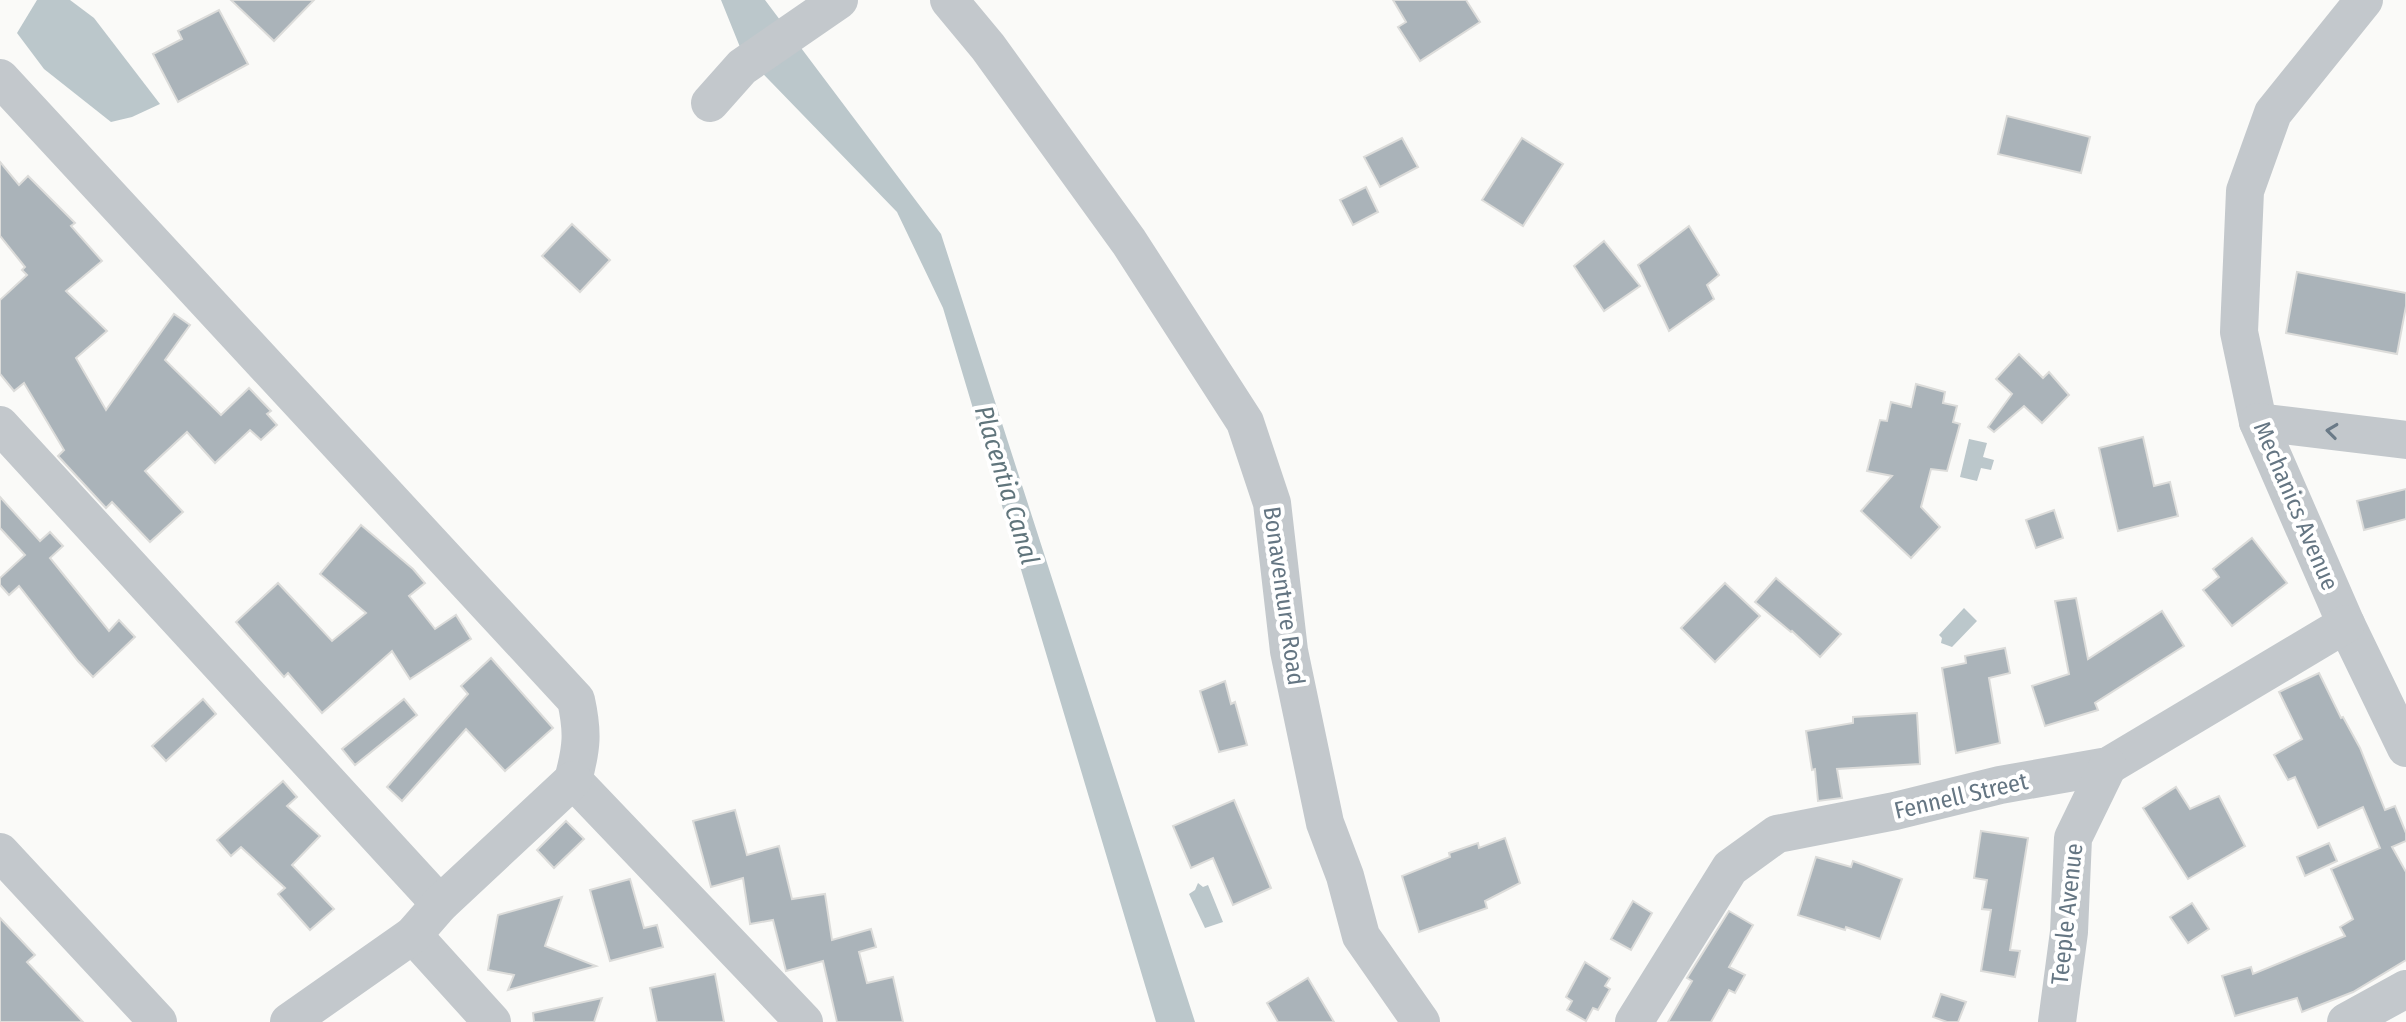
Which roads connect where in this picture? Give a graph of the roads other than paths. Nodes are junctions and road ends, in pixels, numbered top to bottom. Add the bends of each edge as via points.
1 (949, 0) edge
2 (2364, 0) edge
3 (828, 8) edge
4 (0, 78) edge
5 (710, 103) dead end
6 (2258, 422) junction
7 (0, 425) edge
8 (2406, 440) edge
9 (2346, 624) junction
10 (2406, 748) edge
11 (2108, 766) junction
12 (573, 780) junction
13 (0, 852) edge
14 (440, 904) junction
15 (413, 935) junction
16 (2406, 989) edge
17 (158, 1022) edge
18 (289, 1022) edge
19 (492, 1022) edge
20 (804, 1022) edge
21 (1421, 1022) edge
22 (1634, 1022) edge
23 (2057, 1022) edge
24 (2346, 1022) edge

1 - 21 street, Bonaventure Road via 1129,242 1245,422 1272,503 1289,651 1325,823 1361,936
2 - 6 street, Mechanics Avenue via 2273,113 2245,191 2239,332
3 - 5 street via 742,67
4 - 12 street via 576,700 582,727
8 -> 6 street
6 - 9 street, Mechanics Avenue
7 - 14 street
9 - 10 street, Mechanics Avenue
9 - 11 street, Fennell Street
11 - 22 street, Fennell Street via 1777,834 1730,868
11 - 23 street, Teeple Avenue via 2073,838 2069,932
12 - 14 street
12 - 20 street
13 - 17 street
14 - 15 street
15 - 18 street
15 - 19 street
16 - 24 street

